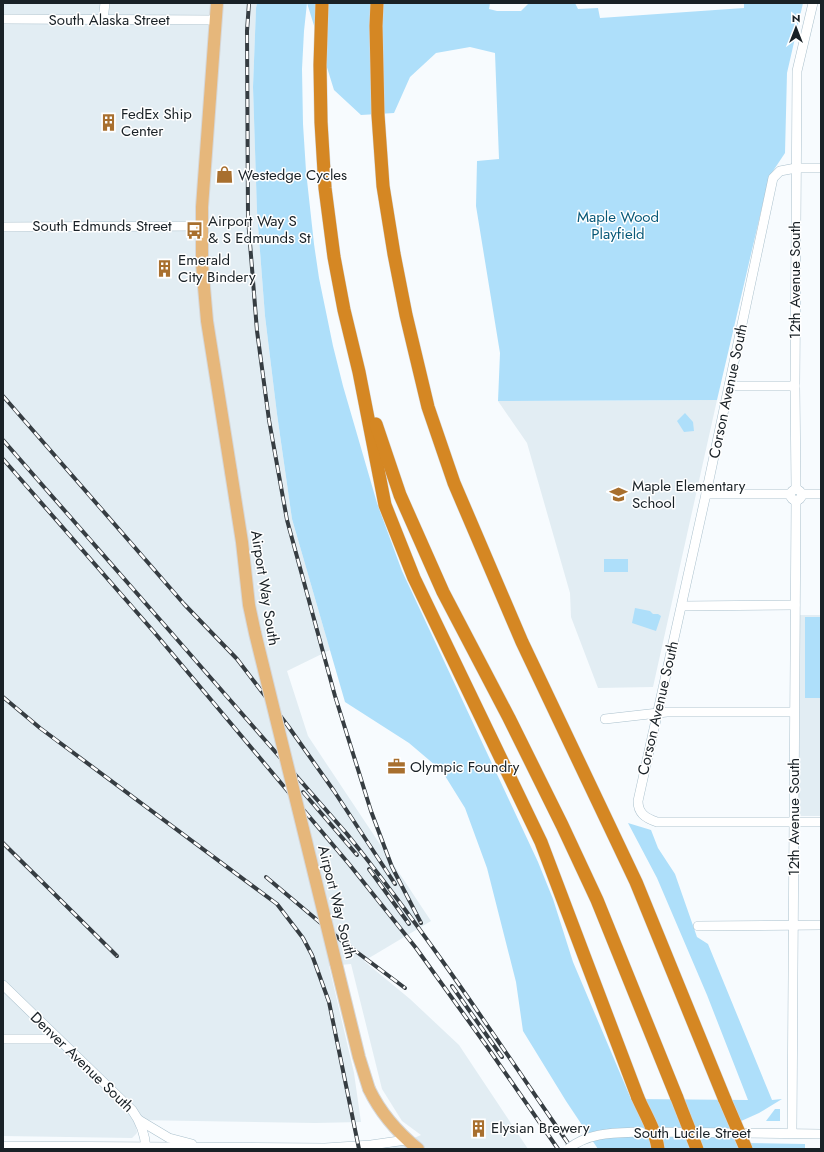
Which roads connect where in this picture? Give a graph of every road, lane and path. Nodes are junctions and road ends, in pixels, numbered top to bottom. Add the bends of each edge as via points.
1 (104, 3) edge
2 (217, 3) edge
3 (322, 3) edge
4 (377, 3) edge
5 (813, 3) edge
6 (3, 19) edge
7 (103, 20) junction
8 (216, 20) junction
9 (796, 168) junction
10 (821, 168) edge
11 (201, 226) junction
12 (3, 227) edge
13 (359, 372) junction
14 (729, 386) junction
15 (795, 386) junction
16 (706, 494) junction
17 (796, 494) junction
18 (821, 494) edge
19 (795, 604) junction
20 (682, 606) junction
21 (794, 712) junction
22 (656, 714) junction
23 (605, 719) dead end
24 (794, 822) junction
25 (821, 822) edge
26 (794, 925) junction
27 (821, 925) edge
28 (698, 926) dead end
29 (3, 985) edge
30 (3, 1039) edge
31 (57, 1039) junction
32 (139, 1120) junction
33 (792, 1133) junction
34 (821, 1134) edge
35 (406, 1140) junction
36 (3, 1146) edge
37 (146, 1148) edge
38 (212, 1148) junction
39 (418, 1149) edge
40 (568, 1149) edge
41 (658, 1149) edge
42 (697, 1149) edge
43 (746, 1149) edge

1 - 7 street
2 - 8 main road, Airport Way South
3 - 13 highway via 320,66 325,188 334,257
4 - 43 highway, bridge via 378,115 383,186 406,315 428,407 454,483 522,642 636,882
5 - 9 street, 12th Avenue South via 797,71
6 - 7 street, South Alaska Street
7 - 8 street, South Alaska Street
8 - 11 main road, Airport Way South
9 - 10 street, Corson Avenue South
9 - 14 street, Corson Avenue South via 780,171 773,178
9 - 15 street, 12th Avenue South
11 - 12 street, South Edmunds Street
11 - 35 main road, Airport Way South, bridge via 206,316 255,633 363,1075 383,1114
13 - 41 highway, bridge via 386,505 402,549 541,842
13 - 42 highway, bridge via 400,495 443,592 513,726 594,893
14 - 15 street
14 - 16 street, Corson Avenue South
15 - 17 street, 12th Avenue South
16 - 17 street
16 - 20 street, Corson Avenue South
17 - 18 street
17 - 19 street, 12th Avenue South
19 - 20 street
19 - 21 street, 12th Avenue South
20 - 22 street, Corson Avenue South
21 - 22 street
21 - 24 street, 12th Avenue South
22 - 23 street
22 - 24 street, Corson Avenue South via 638,800 643,816 661,822
24 - 25 street
24 - 26 street, 12th Avenue South
26 - 27 street
26 - 28 street
26 - 33 street, 12th Avenue South
29 - 31 street, Denver Avenue South
30 - 31 street
31 - 32 street, Denver Avenue South via 132,1110
32 - 37 street, Denver Avenue South
32 - 38 street via 170,1138
33 - 34 street, South Lucile Street
33 - 40 street, South Lucile Street, bridge via 611,1133 580,1140
35 - 38 street via 336,1148
35 - 39 main road, Airport Way South
36 - 37 street
37 - 38 street

